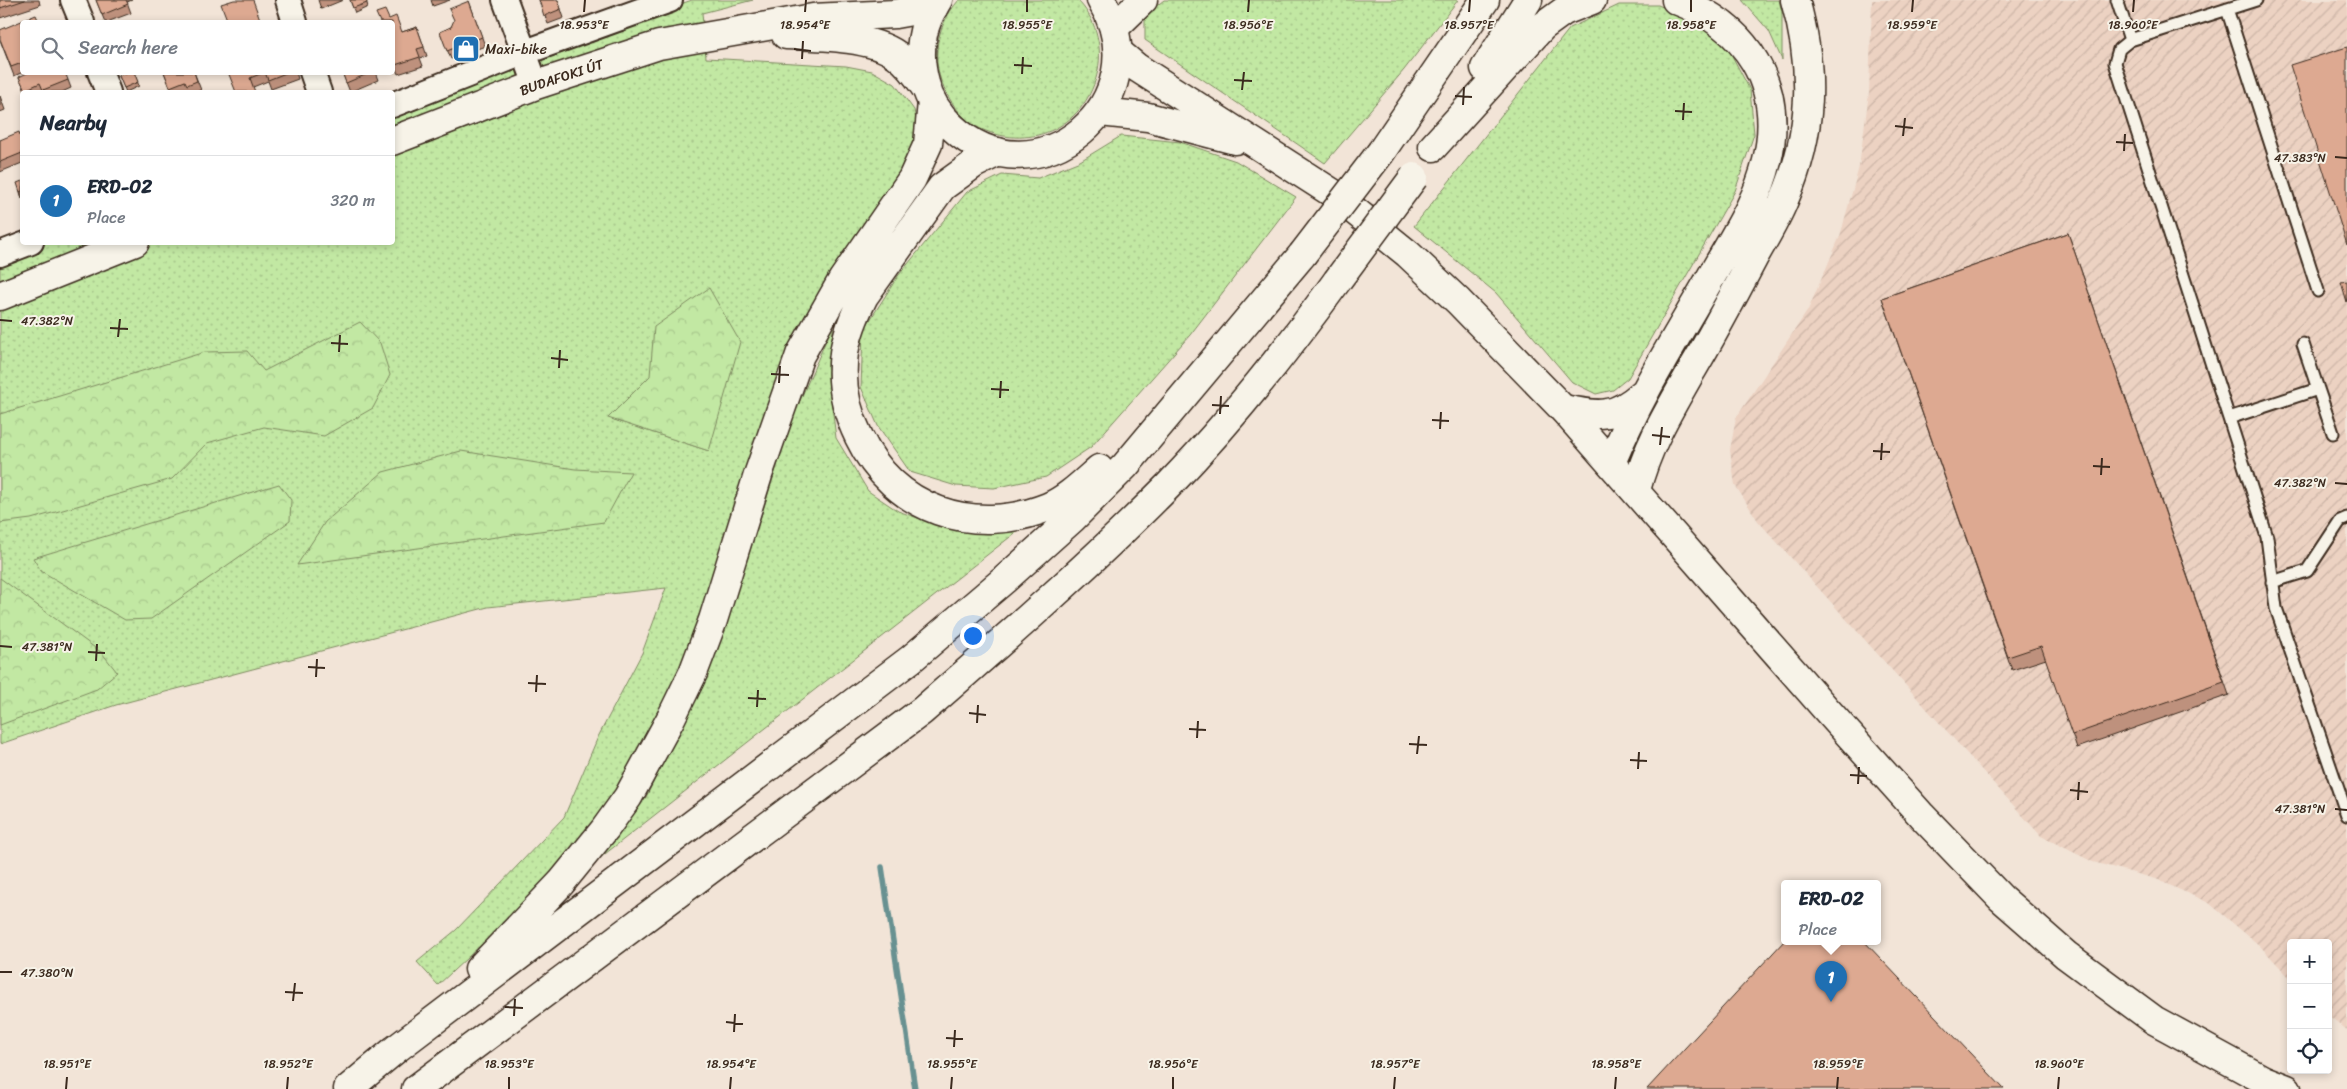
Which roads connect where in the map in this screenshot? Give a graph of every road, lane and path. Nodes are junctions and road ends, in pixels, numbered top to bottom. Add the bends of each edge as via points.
1 (73, 0) edge
2 (288, 0) edge
3 (505, 0) edge
4 (670, 0) edge
5 (1100, 0) edge
6 (1143, 0) edge
7 (1485, 0) edge
8 (1528, 0) edge
9 (1592, 0) edge
10 (1676, 0) edge
11 (1795, 0) edge
12 (2117, 0) edge
13 (2256, 0) edge
14 (936, 3) edge
15 (2227, 10) junction
16 (81, 20) edge
17 (294, 20) edge
18 (736, 33) junction
19 (1116, 40) junction
20 (2130, 40) junction
21 (523, 53) junction
22 (101, 75) edge
23 (313, 75) edge
24 (448, 84) junction
25 (536, 85) junction
26 (107, 90) edge
27 (318, 90) edge
28 (929, 95) junction
29 (395, 104) edge
30 (1100, 112) junction
31 (460, 115) junction
32 (395, 140) edge
33 (1258, 146) junction
34 (1434, 147) junction
35 (998, 152) junction
36 (23, 245) edge
37 (128, 245) edge
38 (0, 254) edge
39 (2318, 291) dead end
40 (0, 296) edge
41 (2303, 344) dead end
42 (1199, 380) junction
43 (2318, 389) junction
44 (1645, 391) junction
45 (1564, 409) junction
46 (2229, 418) junction
47 (1657, 431) junction
48 (2332, 433) dead end
49 (1611, 463) junction
50 (1636, 490) junction
51 (2347, 518) edge
52 (2272, 582) junction
53 (2347, 815) edge
54 (396, 1048) junction
55 (348, 1089) edge
56 (416, 1089) edge
57 (2288, 1089) edge

1 - 16 street
2 - 17 street
3 - 21 street
4 - 21 street
5 - 19 main road
6 - 19 main road
7 - 42 main road, bridge via 1381,152 1302,255
8 - 34 main road
9 - 34 main road via 1564,11 1529,39
10 - 44 main road via 1714,17 1731,30 1753,57 1766,91 1770,142 1763,174 1745,219
11 - 47 main road via 1805,37 1809,94 1805,136 1792,178 1784,202 1724,315
12 - 20 lane
13 - 15 lane
14 - 18 main road, BUDAFOKI ÚT via 895,14 813,18
14 - 28 main road via 926,22 921,47 922,72
15 - 20 lane
15 - 39 lane
18 - 25 main road, BUDAFOKI ÚT via 659,45
18 - 28 main road, BUDAFOKI ÚT via 845,39 884,48 914,71
19 - 30 main road via 1117,73
19 - 33 main road via 1136,67
20 - 46 lane via 2119,49 2115,63
21 - 24 street
21 - 25 street
22 - 26 street
23 - 27 street
24 - 29 street
24 - 31 street
25 - 31 main road, BUDAFOKI ÚT
28 - 35 main road, BUDAFOKI ÚT via 944,120 960,134
28 - 54 main road via 928,144 912,179 843,279 800,355 696,664 646,765 605,829 560,883 485,963
30 - 33 main road via 1148,117
30 - 35 main road via 1088,127 1055,148 1037,153
31 - 32 main road, BUDAFOKI ÚT
33 - 45 main road via 1334,194 1408,254
34 - 56 main road, bridge via 1295,339 1240,407 1168,486 1000,644 922,711
35 - 42 main road via 974,164 942,187 856,311 844,353 844,392 854,428 878,468 898,488 944,514 978,519 1024,516 1050,507 1074,492
36 - 38 street
37 - 40 main road
41 - 43 lane
42 - 54 main road via 1125,466 1072,519 911,659
43 - 46 lane
43 - 48 lane
44 - 45 main road via 1627,408 1609,413 1589,414
44 - 49 main road
45 - 49 main road
46 - 52 lane via 2267,537
47 - 49 main road via 1637,449
47 - 50 main road via 1644,459
49 - 50 main road
50 - 57 main road via 1885,775 2001,898 2066,955 2154,1020 2264,1080
51 - 52 lane via 2340,521 2307,571
52 - 53 lane via 2276,608
54 - 55 main road

